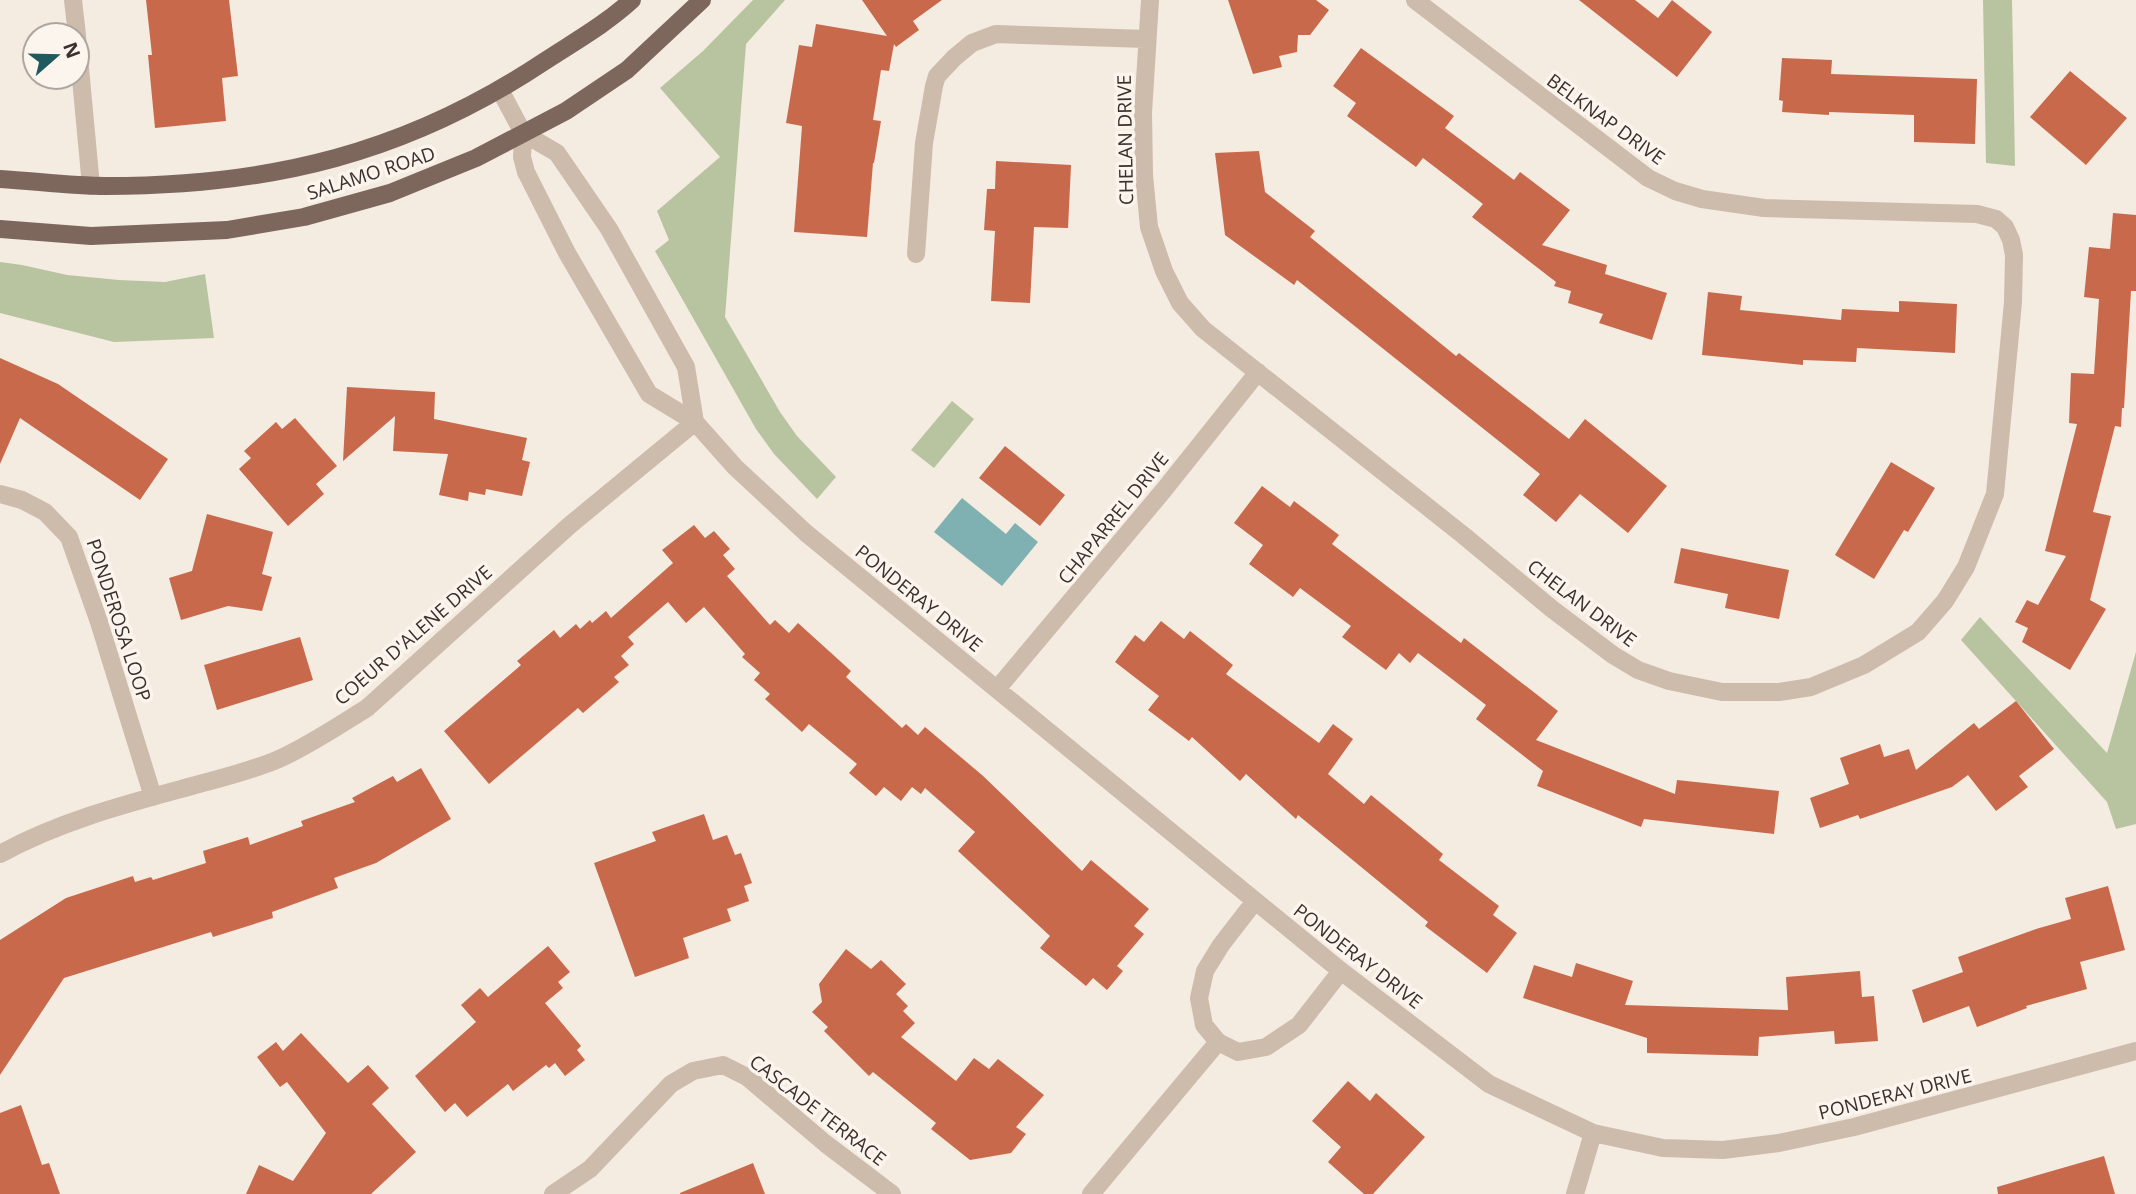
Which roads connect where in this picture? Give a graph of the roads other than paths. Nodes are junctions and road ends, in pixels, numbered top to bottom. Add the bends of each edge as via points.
1 (74, 0) edge
2 (632, 0) edge
3 (702, 0) edge
4 (1150, 0) edge
5 (1415, 0) edge
6 (76, 21) edge
7 (1146, 39) junction
8 (500, 90) junction
9 (82, 91) edge
10 (523, 133) junction
11 (0, 179) edge
12 (91, 186) junction
13 (2005, 227) joint
14 (0, 229) edge
15 (916, 254) dead end
16 (1258, 372) junction
17 (695, 422) junction
18 (0, 494) edge
19 (998, 689) junction
20 (153, 797) junction
21 (0, 854) edge
22 (1255, 901) junction
23 (1341, 971) junction
24 (1218, 1042) junction
25 (2136, 1051) edge
26 (1593, 1133) junction
27 (553, 1194) edge
28 (892, 1194) edge
29 (1091, 1194) edge
30 (1575, 1194) edge

1 - 6 street
2 - 8 main road, SALAMO ROAD
3 - 10 main road, SALAMO ROAD via 626,70 566,111
4 - 7 street, CHELAN DRIVE
5 - 13 street, BELKNAP DRIVE via 1648,178 1675,191 1702,200 1764,208 1977,214
7 - 15 street via 996,34 972,43 954,58 937,76 923,143
7 - 16 street, CHELAN DRIVE via 1144,175 1149,227 1160,260 1180,303 1203,329
8 - 10 street, PONDERAY DRIVE
8 - 12 main road, SALAMO ROAD via 407,135 283,172 209,183
9 - 12 street
10 - 14 main road, SALAMO ROAD via 390,193 258,226 105,236
10 - 17 street via 557,153 609,229 686,366
10 - 17 street, PONDERAY DRIVE via 526,172 649,394
11 - 12 main road, SALAMO ROAD
13 - 16 street, CHELAN DRIVE via 2014,255 2014,277 1995,494 1970,557 1945,601 1918,632 1864,665 1811,687 1722,692 1638,670 1552,609
16 - 19 street, CHAPARREL DRIVE
17 - 19 street, PONDERAY DRIVE via 735,467 806,533
17 - 20 street, COEUR D'ALENE DRIVE via 570,525 367,708 277,759
18 - 20 street, PONDEROSA LOOP via 46,512 69,537
19 - 22 street, PONDERAY DRIVE
20 - 21 street, COEUR D'ALENE DRIVE via 83,817
22 - 23 street, PONDERAY DRIVE
22 - 24 street via 1205,971 1199,998 1203,1025
23 - 24 street via 1299,1025 1266,1047 1237,1052
23 - 26 street, PONDERAY DRIVE via 1489,1084
24 - 29 street
25 - 26 street, PONDERAY DRIVE via 1779,1143 1723,1150 1663,1148
26 - 30 street
27 - 28 street, CASCADE TERRACE via 590,1169 671,1084 693,1071 723,1065 747,1077

